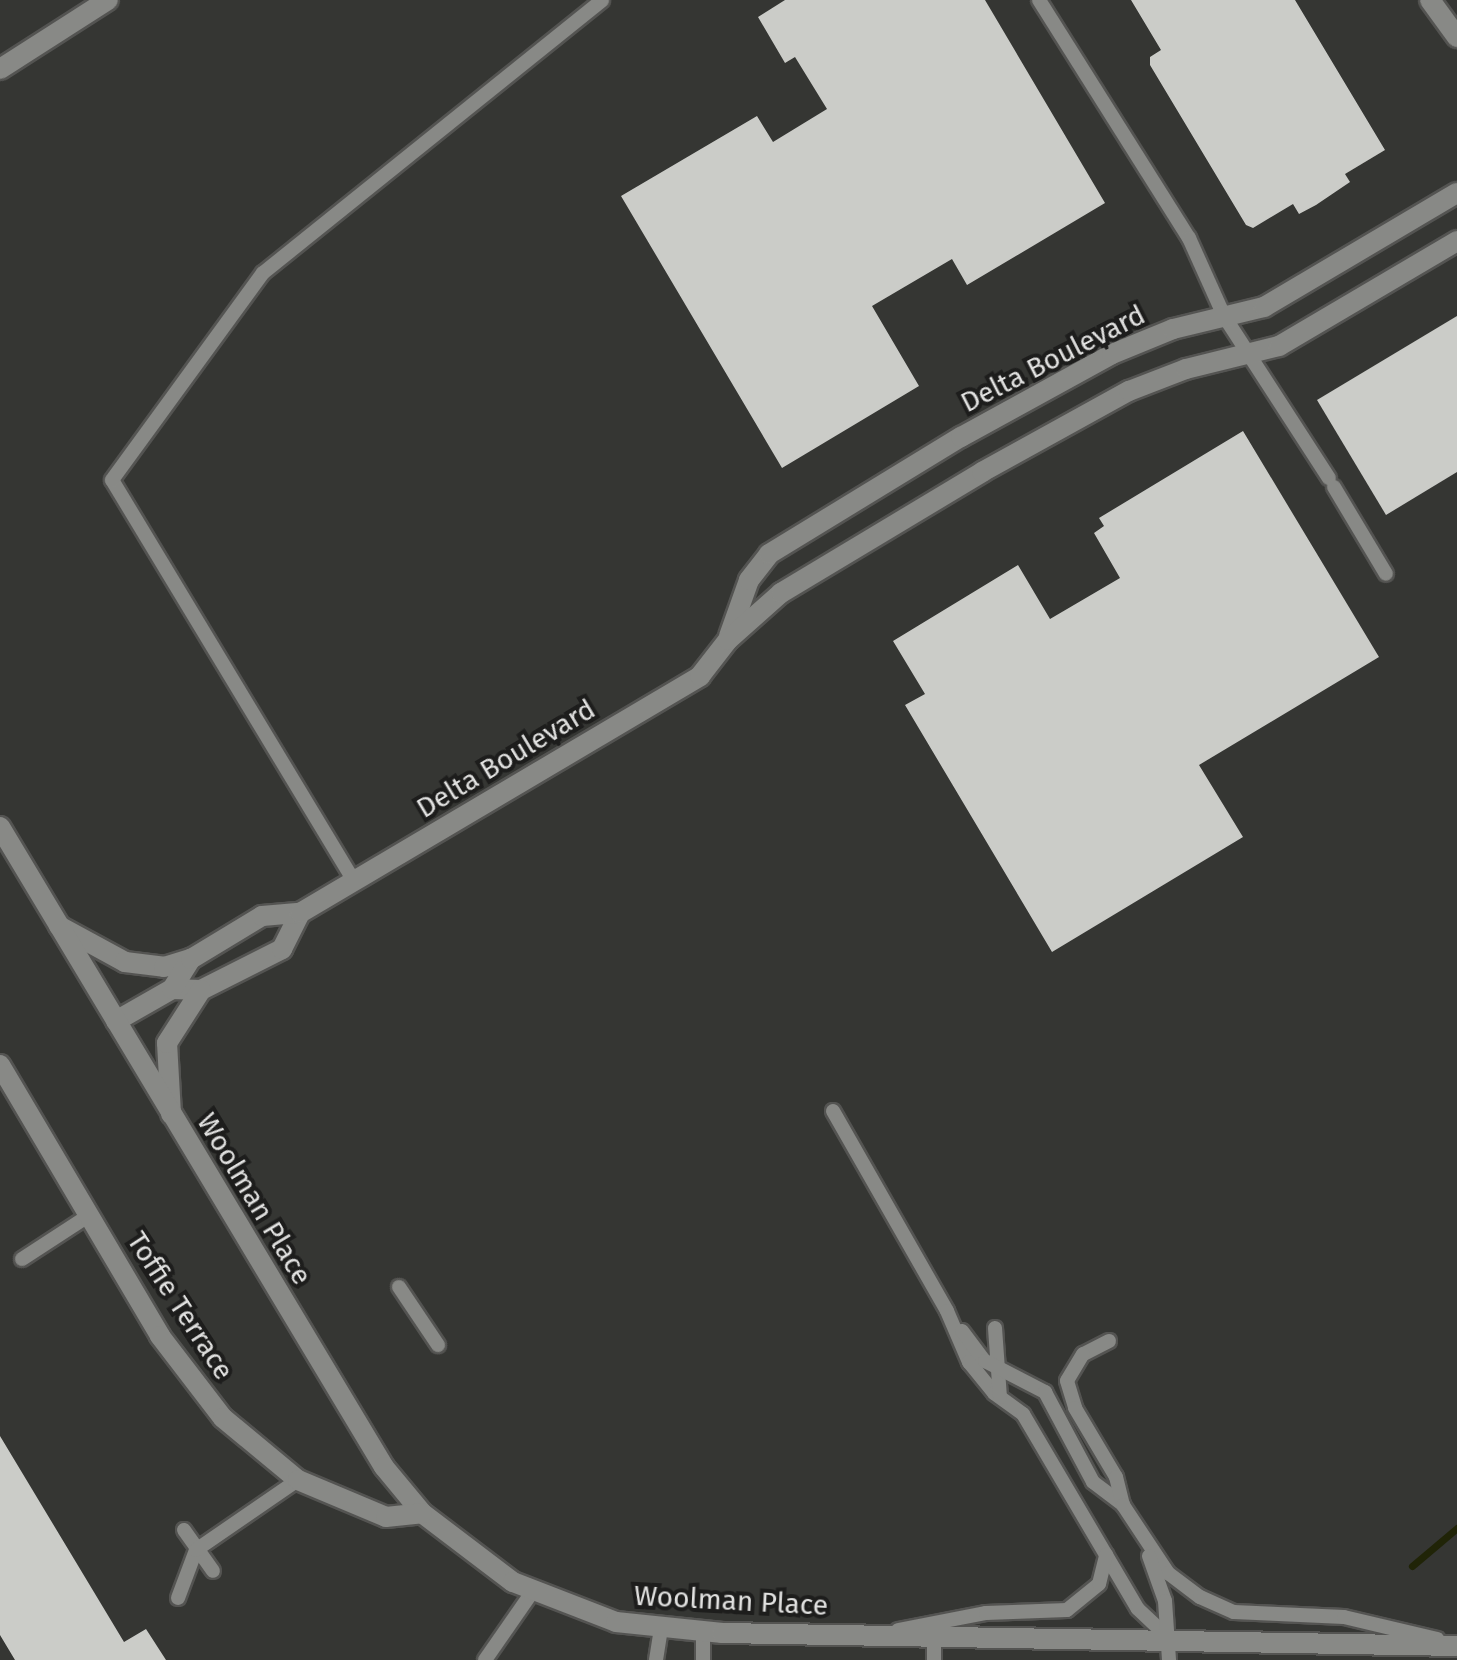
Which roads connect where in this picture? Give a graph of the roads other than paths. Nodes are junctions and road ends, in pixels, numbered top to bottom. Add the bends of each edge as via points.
1 (602, 0) edge
2 (1039, 0) edge
3 (1430, 0) edge
4 (97, 3) edge
5 (1457, 37) edge
6 (0, 69) edge
7 (1457, 193) edge
8 (1457, 241) edge
9 (1224, 316) junction
10 (1250, 352) junction
11 (1386, 574) dead end
12 (728, 640) junction
13 (0, 827) edge
14 (354, 881) junction
15 (300, 913) junction
16 (59, 926) junction
17 (191, 959) junction
18 (172, 989) junction
19 (201, 990) junction
20 (116, 1021) junction
21 (0, 1065) edge
22 (833, 1111) dead end
23 (171, 1114) junction
24 (88, 1216) junction
25 (22, 1259) dead end
26 (399, 1287) dead end
27 (947, 1311) junction
28 (995, 1328) dead end
29 (1109, 1341) dead end
30 (438, 1345) dead end
31 (1000, 1369) junction
32 (1000, 1397) junction
33 (298, 1480) junction
34 (1123, 1505) junction
35 (422, 1513) junction
36 (184, 1530) dead end
37 (1141, 1535) junction
38 (196, 1550) junction
39 (1106, 1555) junction
40 (213, 1571) dead end
41 (533, 1591) junction
42 (178, 1598) dead end
43 (661, 1628) junction
44 (703, 1632) junction
45 (873, 1635) junction
46 (934, 1636) junction
47 (1457, 1645) edge
48 (1169, 1650) edge
49 (485, 1660) edge
50 (656, 1660) edge
51 (703, 1660) edge
52 (934, 1660) edge

1 - 14 lane via 263,273 112,480
2 - 9 lane via 1189,238
3 - 5 street
4 - 6 street
7 - 9 street, Delta Boulevard via 1264,307
8 - 10 street, Delta Boulevard via 1279,346
9 - 10 lane
9 - 12 street, Delta Boulevard via 1112,354 961,437 769,554 749,580
10 - 11 lane
10 - 12 street, Delta Boulevard via 1129,391 982,472 781,593
12 - 14 street, Delta Boulevard via 700,676
13 - 16 street, Woolman Place
14 - 15 street, Delta Boulevard
15 - 17 street, Delta Boulevard via 262,916
15 - 19 street via 282,949
16 - 17 street via 125,962 164,967
16 - 20 street, Woolman Place
17 - 18 street, Delta Boulevard
18 - 19 street
18 - 20 street, Delta Boulevard
19 - 23 street via 167,1043
20 - 23 street, Woolman Place
21 - 24 street, Toffie Terrace
22 - 27 lane
23 - 35 street, Woolman Place via 355,1422
24 - 25 lane
24 - 33 street, Toffie Terrace via 202,1394 245,1441
26 - 30 lane
27 - 31 lane via 985,1361
27 - 32 lane via 969,1362
28 - 31 lane
29 - 34 lane via 1083,1354 1067,1381 1075,1408 1116,1477
31 - 32 lane
31 - 34 lane via 1045,1392 1093,1482
32 - 39 lane via 1023,1414
33 - 35 street, Toffie Terrace via 386,1517
33 - 38 lane
34 - 37 lane
35 - 41 street, Woolman Place via 484,1565
36 - 38 lane
37 - 47 lane via 1168,1573 1224,1609 1344,1617
37 - 48 lane via 1165,1601
38 - 40 lane
38 - 42 lane
39 - 45 lane via 1099,1584 1067,1610 986,1613
39 - 48 lane
41 - 43 street, Woolman Place via 579,1612
41 - 49 lane
43 - 44 street, Woolman Place
43 - 50 lane
44 - 45 street, Woolman Place
44 - 51 lane
45 - 46 street, Woolman Place
46 - 48 street, Woolman Place
46 - 52 lane
47 - 48 street, Woolman Place

